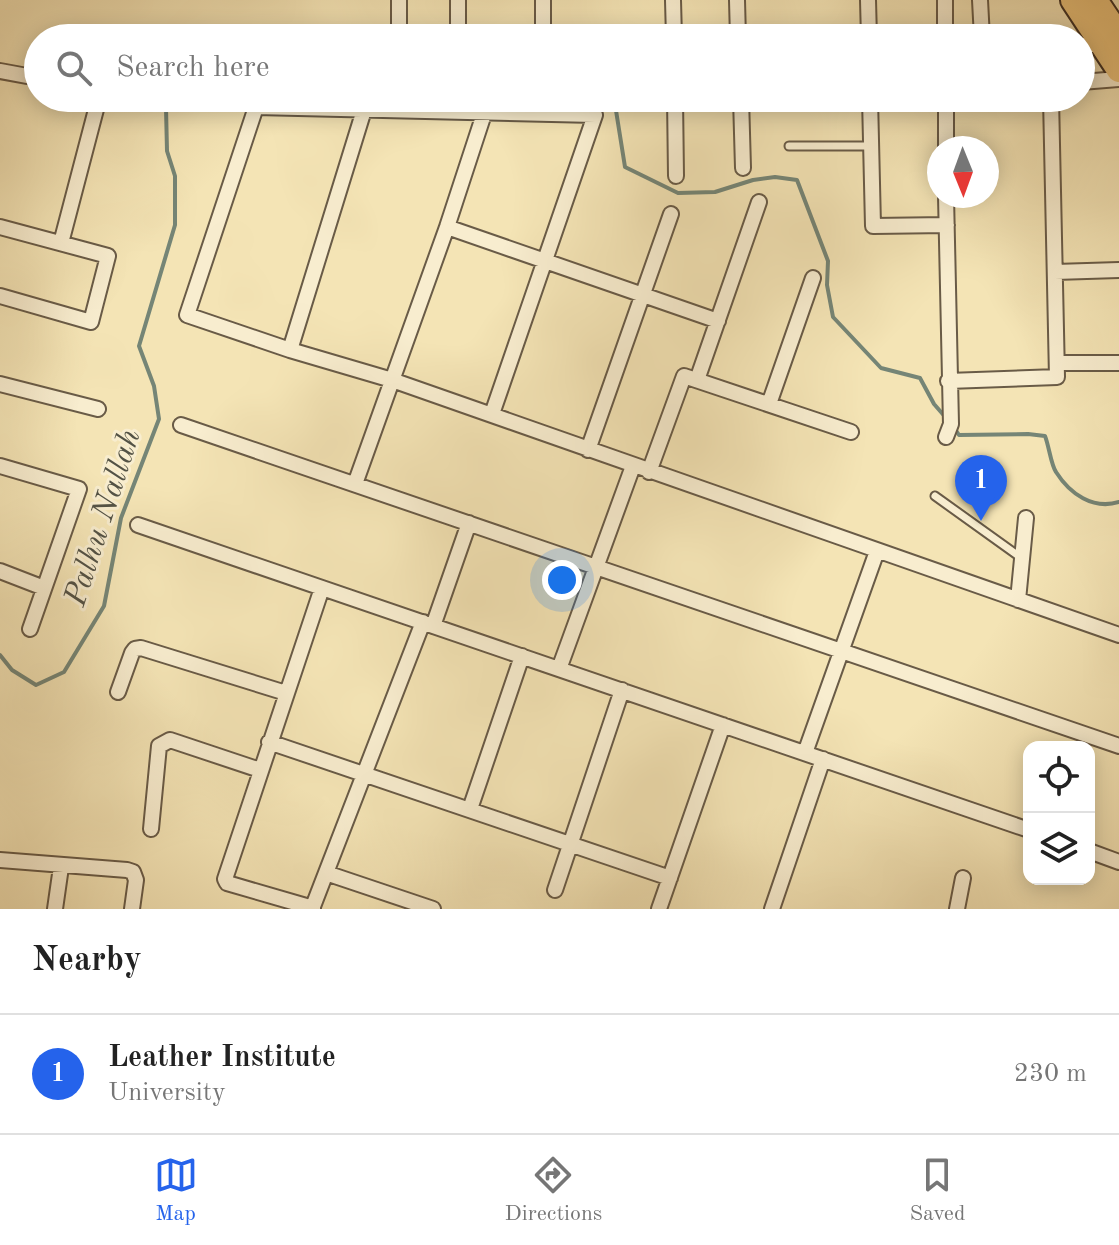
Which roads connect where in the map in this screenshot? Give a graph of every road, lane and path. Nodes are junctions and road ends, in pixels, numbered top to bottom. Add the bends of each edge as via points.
1 (399, 0) edge
2 (458, 0) edge
3 (543, 0) edge
4 (673, 0) edge
5 (737, 0) edge
6 (868, 0) edge
7 (945, 0) edge
8 (980, 0) edge
9 (1073, 0) edge
10 (1095, 0) edge
11 (399, 24) edge
12 (458, 24) edge
13 (543, 24) edge
14 (674, 24) edge
15 (738, 24) edge
16 (869, 24) edge
17 (945, 24) edge
18 (981, 24) edge
19 (1091, 24) edge
20 (1104, 41) edge
21 (1119, 70) edge
22 (1, 73) edge
23 (24, 76) edge
24 (1119, 79) edge
25 (1095, 81) edge
26 (95, 112) edge
27 (254, 112) edge
28 (363, 112) edge
29 (424, 112) edge
30 (675, 112) edge
31 (741, 112) edge
32 (870, 112) edge
33 (946, 112) edge
34 (1051, 112) edge
35 (484, 114) junction
36 (946, 136) edge
37 (789, 146) dead end
38 (871, 146) junction
39 (743, 168) dead end
40 (676, 176) dead end
41 (759, 202) dead end
42 (946, 208) edge
43 (671, 214) dead end
44 (947, 225) junction
45 (0, 227) edge
46 (447, 227) junction
47 (61, 243) junction
48 (545, 261) junction
49 (1119, 270) edge
50 (1055, 272) junction
51 (813, 278) dead end
52 (641, 295) junction
53 (0, 296) edge
54 (718, 321) junction
55 (290, 350) junction
56 (1057, 363) junction
57 (1119, 363) edge
58 (392, 380) junction
59 (697, 380) junction
60 (948, 381) junction
61 (0, 384) edge
62 (769, 404) junction
63 (98, 409) dead end
64 (492, 414) junction
65 (181, 425) dead end
66 (851, 432) dead end
67 (946, 437) dead end
68 (588, 450) junction
69 (0, 466) edge
70 (633, 466) junction
71 (649, 472) junction
72 (355, 484) junction
73 (935, 496) dead end
74 (1026, 518) dead end
75 (469, 523) junction
76 (138, 525) dead end
77 (877, 551) junction
78 (1022, 558) junction
79 (597, 566) junction
80 (0, 571) edge
81 (44, 588) junction
82 (322, 588) junction
83 (1018, 600) junction
84 (428, 624) junction
85 (30, 629) dead end
86 (1119, 635) edge
87 (840, 650) junction
88 (522, 656) junction
89 (559, 669) junction
90 (622, 690) junction
91 (118, 692) dead end
92 (286, 693) junction
93 (723, 725) junction
94 (269, 742) junction
95 (1119, 746) edge
96 (805, 753) junction
97 (823, 759) junction
98 (260, 770) junction
99 (365, 774) junction
100 (470, 809) junction
101 (1023, 828) edge
102 (151, 829) dead end
103 (571, 843) junction
104 (1095, 853) edge
105 (0, 860) edge
106 (1119, 862) edge
107 (61, 867) junction
108 (326, 873) junction
109 (670, 878) junction
110 (963, 878) dead end
111 (555, 890) dead end
112 (313, 908) edge
113 (55, 909) edge
114 (132, 909) edge
115 (433, 909) edge
116 (659, 909) edge
117 (772, 909) edge
118 (957, 909) edge

1 - 11 street
2 - 12 street
3 - 13 street
4 - 14 street
5 - 15 street
6 - 16 street
7 - 17 street
8 - 18 street
9 - 19 main road
10 - 20 main road
20 - 21 main road
22 - 23 street
24 - 25 street
26 - 47 street
27 - 55 street via 187,315
28 - 55 street
29 - 35 street
30 - 40 street
31 - 39 street
32 - 38 street
33 - 36 street
34 - 50 street
35 - 46 street
35 - 48 street via 595,115
37 - 38 lane
38 - 44 street via 873,226
41 - 54 street
42 - 44 street
43 - 52 street
44 - 60 street
45 - 47 street
46 - 48 street
46 - 58 street
47 - 53 street via 108,256 91,322
48 - 52 street
48 - 64 street
49 - 50 street
50 - 56 street
51 - 62 street
52 - 54 street
52 - 68 street
54 - 59 street
55 - 58 street
56 - 57 street
56 - 60 street via 1057,377
58 - 64 street
58 - 72 street
59 - 62 street
59 - 71 street via 684,376
60 - 67 street via 951,424
61 - 63 street
62 - 66 street
64 - 68 street
65 - 72 street
68 - 70 street
69 - 81 street via 79,489
70 - 71 street
70 - 79 street
71 - 77 street
72 - 75 street
73 - 78 lane
74 - 78 street
75 - 79 street
75 - 84 street
76 - 82 street
77 - 83 street
77 - 87 street
78 - 83 street
79 - 87 street
79 - 89 street
80 - 81 street
81 - 85 street
82 - 84 street
82 - 92 street
83 - 86 street
84 - 88 street
84 - 99 street
87 - 95 street
87 - 96 street
88 - 89 street
88 - 100 street
89 - 90 street
90 - 93 street
90 - 103 street
91 - 92 street via 132,653 141,648
92 - 94 street
93 - 96 street
93 - 109 street
94 - 98 street
94 - 99 street
96 - 97 street
97 - 101 street
97 - 117 street
98 - 102 street via 163,741
98 - 112 street via 225,879
99 - 100 street
99 - 108 street
100 - 103 street
103 - 109 street
103 - 111 street
104 - 106 street
105 - 107 street
107 - 113 street
107 - 114 street via 133,872
108 - 112 street
108 - 115 street
109 - 116 street
110 - 118 street

